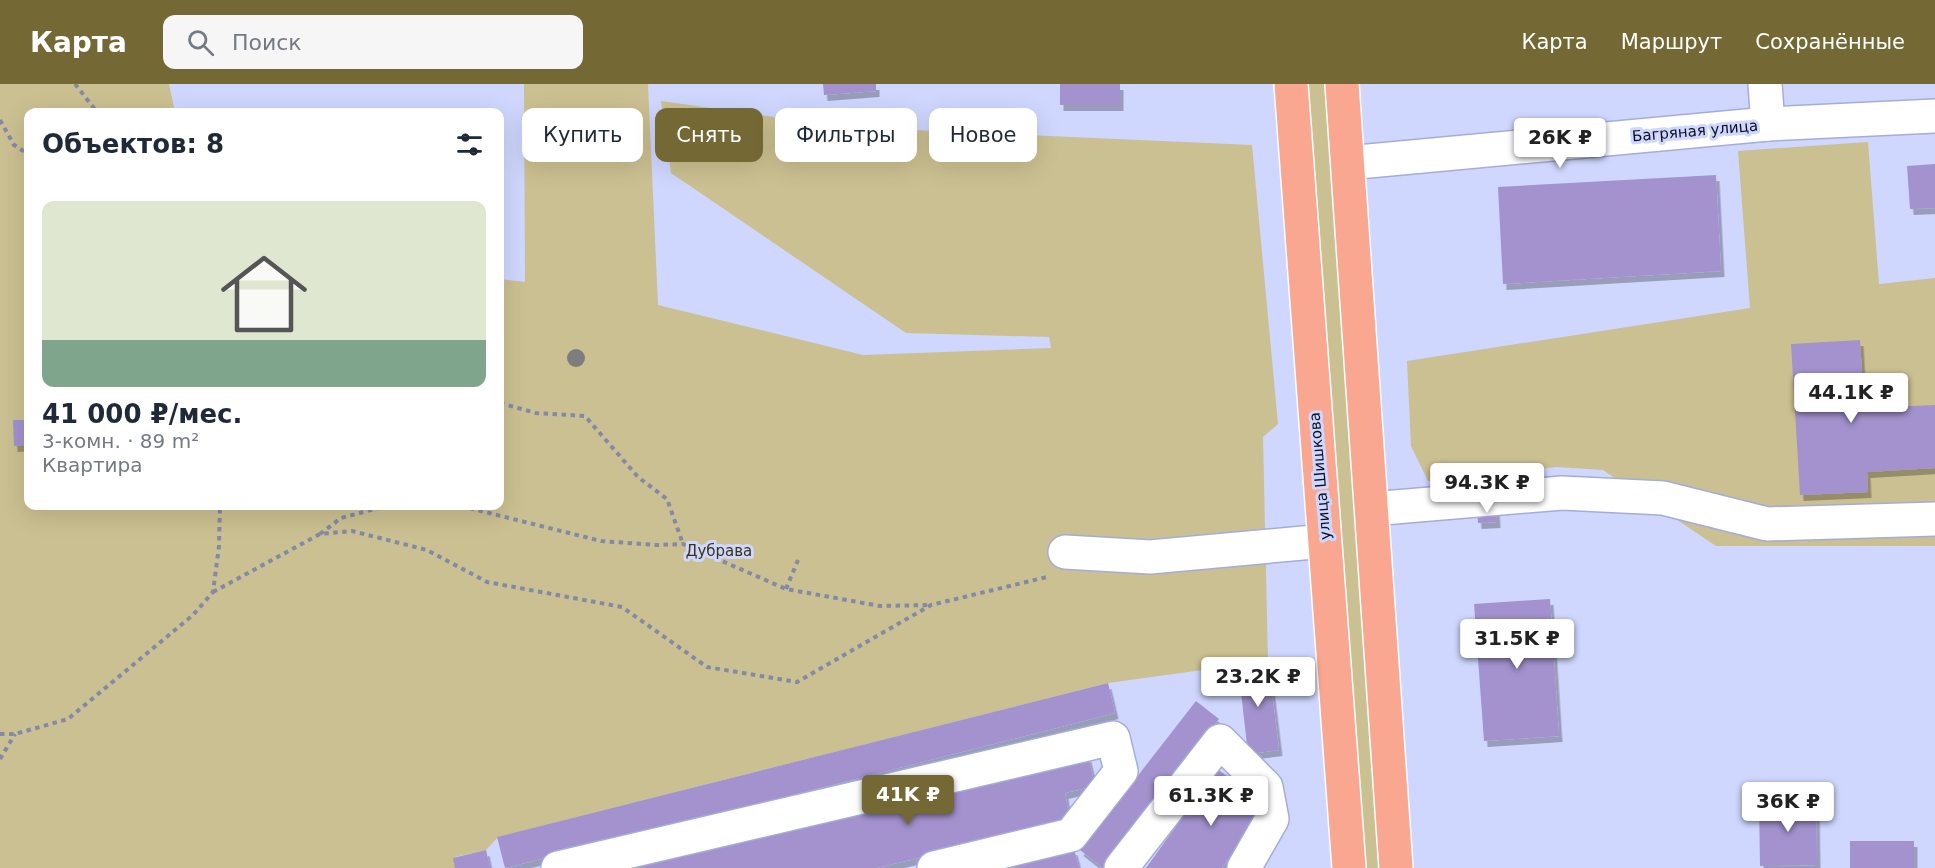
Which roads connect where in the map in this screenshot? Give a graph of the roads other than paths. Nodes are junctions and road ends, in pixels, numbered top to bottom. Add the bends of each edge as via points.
1 (1291, 84) edge
2 (1342, 84) edge
3 (1766, 84) edge
4 (1935, 116) edge
5 (1768, 124) junction
6 (1347, 163) junction
7 (1371, 509) junction
8 (1935, 519) edge
9 (1325, 541) junction
10 (1078, 553) road end
11 (558, 868) edge
12 (934, 868) edge
13 (1121, 868) edge
14 (1244, 868) edge
15 (1349, 868) edge
16 (1396, 868) edge

1 - 9 main road, улица Шишкова
2 - 6 main road
3 - 5 street
4 - 5 street, Багряная улица
5 - 6 street, Багряная улица
6 - 7 main road
7 - 8 street via 1562,493 1663,498 1767,524
7 - 16 main road
9 - 10 street via 1150,557
9 - 15 main road, улица Шишкова
11 - 12 street via 1113,738 1121,771 1071,835
13 - 14 street via 1220,741 1266,787 1272,819

